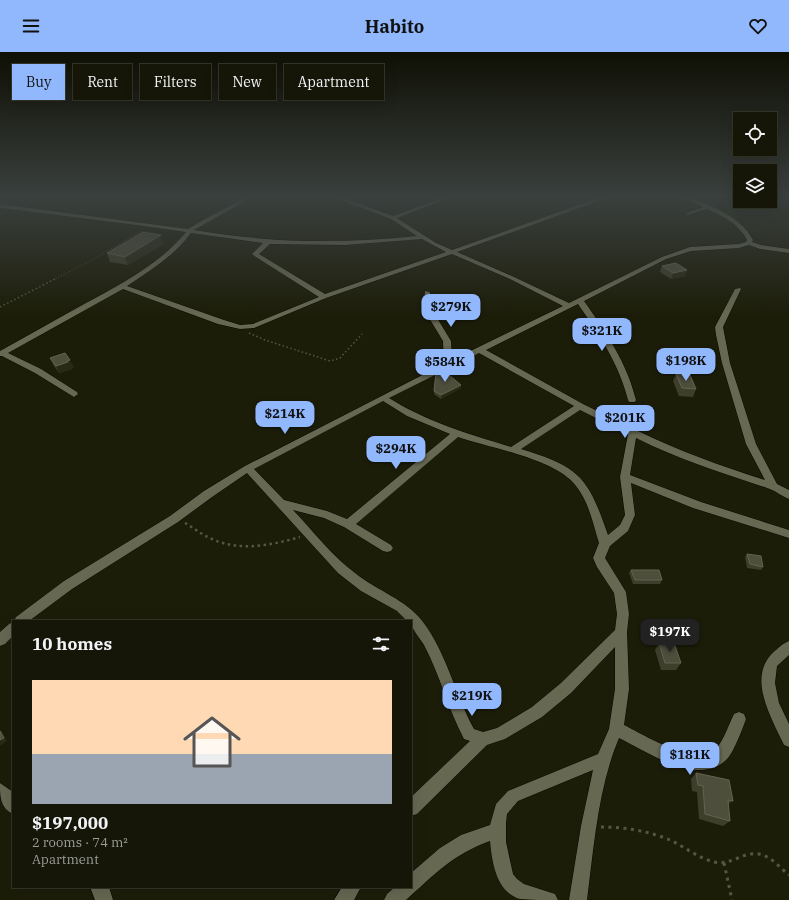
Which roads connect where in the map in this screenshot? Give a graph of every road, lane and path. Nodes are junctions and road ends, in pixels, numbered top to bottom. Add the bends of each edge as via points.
1 (133, 236) edge
2 (186, 236) edge
3 (218, 236) edge
4 (498, 236) edge
5 (748, 236) edge
6 (422, 237) joint
7 (269, 242) junction
8 (749, 243) junction
9 (789, 251) edge
10 (452, 252) junction
11 (122, 286) junction
12 (738, 289) dead end
13 (427, 292) dead end
14 (324, 297) junction
15 (580, 301) junction
16 (569, 306) junction
17 (0, 307) edge
18 (240, 327) junction
19 (362, 334) dead end
20 (480, 350) junction
21 (2, 354) edge
22 (448, 365) junction
23 (74, 394) dead end
24 (384, 398) junction
25 (632, 400) dead end
26 (580, 406) junction
27 (633, 431) junction
28 (458, 432) junction
29 (513, 450) junction
30 (248, 468) junction
31 (625, 477) junction
32 (772, 486) junction
33 (789, 495) edge
34 (280, 503) junction
35 (174, 519) junction
36 (348, 524) junction
37 (310, 534) junction
38 (789, 534) edge
39 (605, 543) junction
40 (387, 548) dead end
41 (21, 620) edge
42 (12, 629) edge
43 (621, 632) junction
44 (0, 640) edge
45 (789, 647) edge
46 (738, 719) dead end
47 (616, 729) junction
48 (483, 739) junction
49 (789, 740) edge
50 (603, 759) junction
51 (0, 791) edge
52 (12, 804) edge
53 (412, 807) edge
54 (590, 826) junction
55 (499, 830) junction
56 (724, 863) junction
57 (789, 875) edge
58 (412, 883) edge
59 (100, 888) edge
60 (352, 888) edge
61 (407, 888) edge
62 (104, 900) edge
63 (343, 900) edge
64 (394, 900) edge
65 (549, 900) edge
66 (578, 900) edge
67 (732, 900) edge

1 - 17 path via 92,260
2 - 11 street via 162,259
3 - 7 street
4 - 10 street
5 - 8 street
6 - 7 street via 328,244
6 - 10 street
7 - 14 street via 255,254
8 - 9 street
8 - 15 street via 690,249 678,253
10 - 14 street
10 - 16 street
11 - 18 street
11 - 21 street
12 - 32 street via 719,327 720,335 751,444
13 - 22 street via 427,308 447,342
14 - 18 street via 260,324
15 - 16 street
15 - 25 street via 618,360 630,388
16 - 20 street
18 - 19 path via 252,335 330,361 340,358
20 - 22 street
20 - 26 street
21 - 23 street via 38,371
22 - 24 street
24 - 28 street via 414,417
24 - 30 street
26 - 27 street
26 - 29 street
27 - 31 street
27 - 32 street via 689,459
28 - 29 street
28 - 36 street
29 - 39 street via 554,465 574,477 586,494
30 - 34 street
30 - 35 street
31 - 38 street via 697,505
31 - 39 street via 630,515 624,528
32 - 33 street
34 - 36 street via 327,515
34 - 37 street
35 - 37 path via 210,538 234,545 268,546
35 - 41 street via 68,585
36 - 40 street
37 - 48 street via 342,570 405,610 421,626 439,661 459,717 469,734
39 - 43 street via 599,558 620,592 623,614
42 - 44 street
43 - 47 street via 622,689
43 - 48 street via 566,688 537,712 500,734
45 - 49 street via 772,663 767,681 769,693
46 - 47 street via 724,751 715,760 696,763 679,760
47 - 50 street
48 - 53 street
50 - 54 street
50 - 55 street via 513,796 504,804 498,817
51 - 52 street
54 - 56 path via 653,834 670,840 695,855
54 - 66 street
55 - 58 street via 467,841 446,854
55 - 65 street via 499,851 504,874 512,886
56 - 57 path via 758,854 765,856
56 - 67 path
59 - 62 street
60 - 63 street
61 - 64 street

